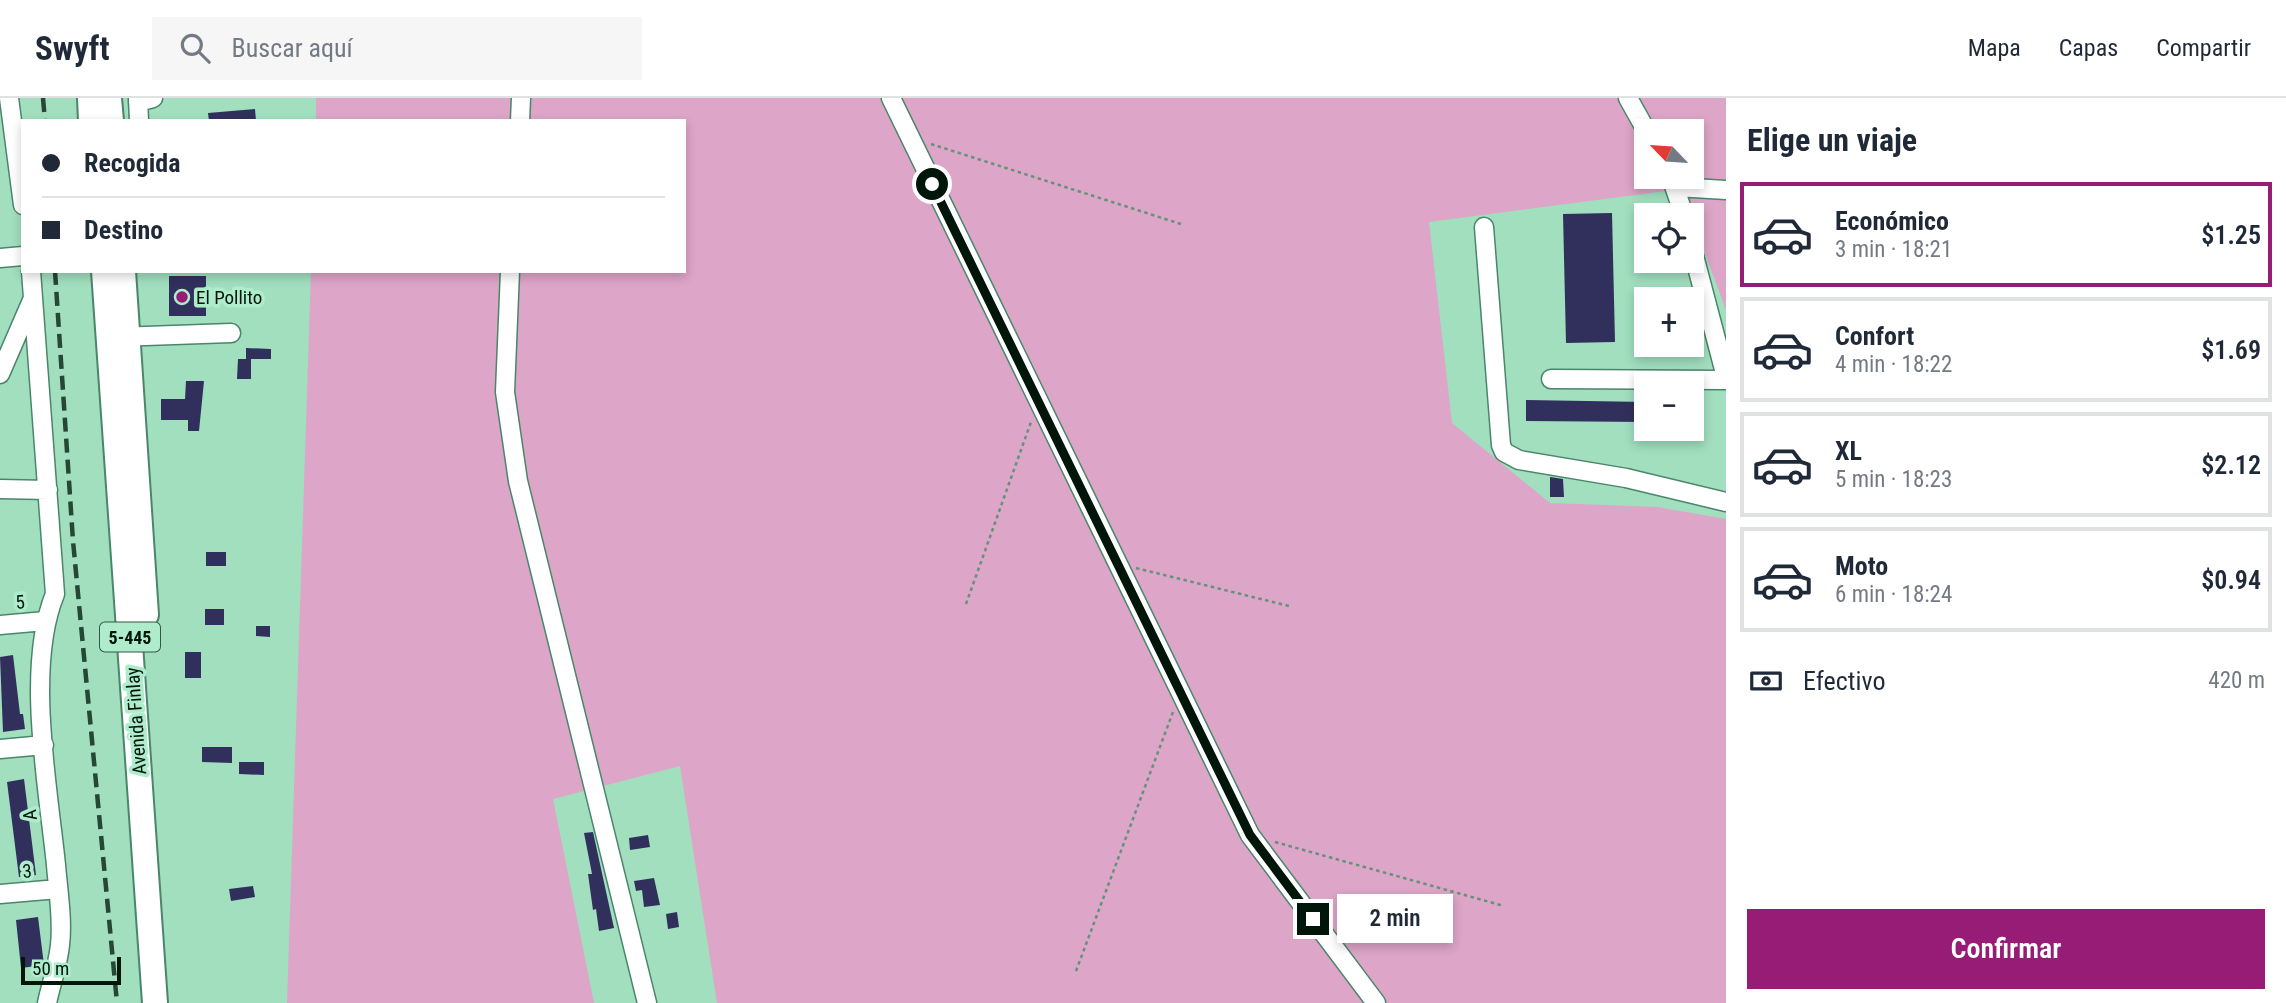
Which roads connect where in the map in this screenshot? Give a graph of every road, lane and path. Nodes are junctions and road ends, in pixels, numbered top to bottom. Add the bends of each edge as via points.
1 (90, 98) edge
2 (109, 98) edge
3 (521, 98) edge
4 (891, 98) edge
5 (1628, 98) edge
6 (6, 99) edge
7 (143, 99) edge
8 (92, 119) edge
9 (111, 119) edge
10 (139, 119) edge
11 (520, 119) edge
12 (1640, 119) edge
13 (908, 136) junction
14 (1704, 187) edge
15 (1726, 191) edge
16 (21, 193) edge
17 (1184, 225) dead end
18 (1485, 227) dead end
19 (21, 256) edge
20 (0, 258) edge
21 (31, 273) edge
22 (104, 273) edge
23 (123, 273) edge
24 (510, 273) edge
25 (1698, 273) edge
26 (34, 295) junction
27 (21, 326) junction
28 (231, 334) dead end
29 (119, 336) junction
30 (0, 338) edge
31 (0, 374) edge
32 (1551, 379) dead end
33 (1726, 379) edge
34 (1038, 402) junction
35 (0, 489) edge
36 (48, 490) junction
37 (1726, 502) edge
38 (1117, 563) junction
39 (966, 604) dead end
40 (1289, 606) dead end
41 (45, 621) junction
42 (0, 625) edge
43 (1180, 692) junction
44 (44, 746) junction
45 (0, 749) edge
46 (1250, 835) junction
47 (58, 889) junction
48 (0, 894) edge
49 (1504, 906) dead end
50 (1076, 971) dead end
51 (47, 1003) edge
52 (155, 1003) edge
53 (170, 1003) edge
54 (647, 1003) edge
55 (1376, 1003) edge

1 - 8 highway
2 - 9 highway
3 - 11 street
4 - 13 street
5 - 12 street
6 - 16 street
7 - 10 street
13 - 17 path
13 - 34 street
14 - 15 street
18 - 37 street via 1504,452 1519,460 1626,478
19 - 20 street
21 - 26 street, A
22 - 29 highway, Avenida Finlay / 5-445
23 - 29 highway, Avenida Finlay / 5-445
24 - 54 street via 505,392 518,481
25 - 33 street
26 - 27 street
26 - 36 street, A
27 - 30 street
27 - 31 street
28 - 29 street
29 - 52 highway, Avenida Finlay / 5-445
29 - 53 highway, Avenida Finlay / 5-445
32 - 33 street
34 - 38 street
34 - 39 path
35 - 36 street
36 - 41 street, A via 55,594
38 - 40 path
38 - 43 street
41 - 42 street, 5
41 - 44 street, A via 41,647
43 - 46 street
43 - 50 path
44 - 45 street
44 - 47 street, A
46 - 49 path
46 - 55 street
47 - 48 street, 3
47 - 51 street, A via 60,944

